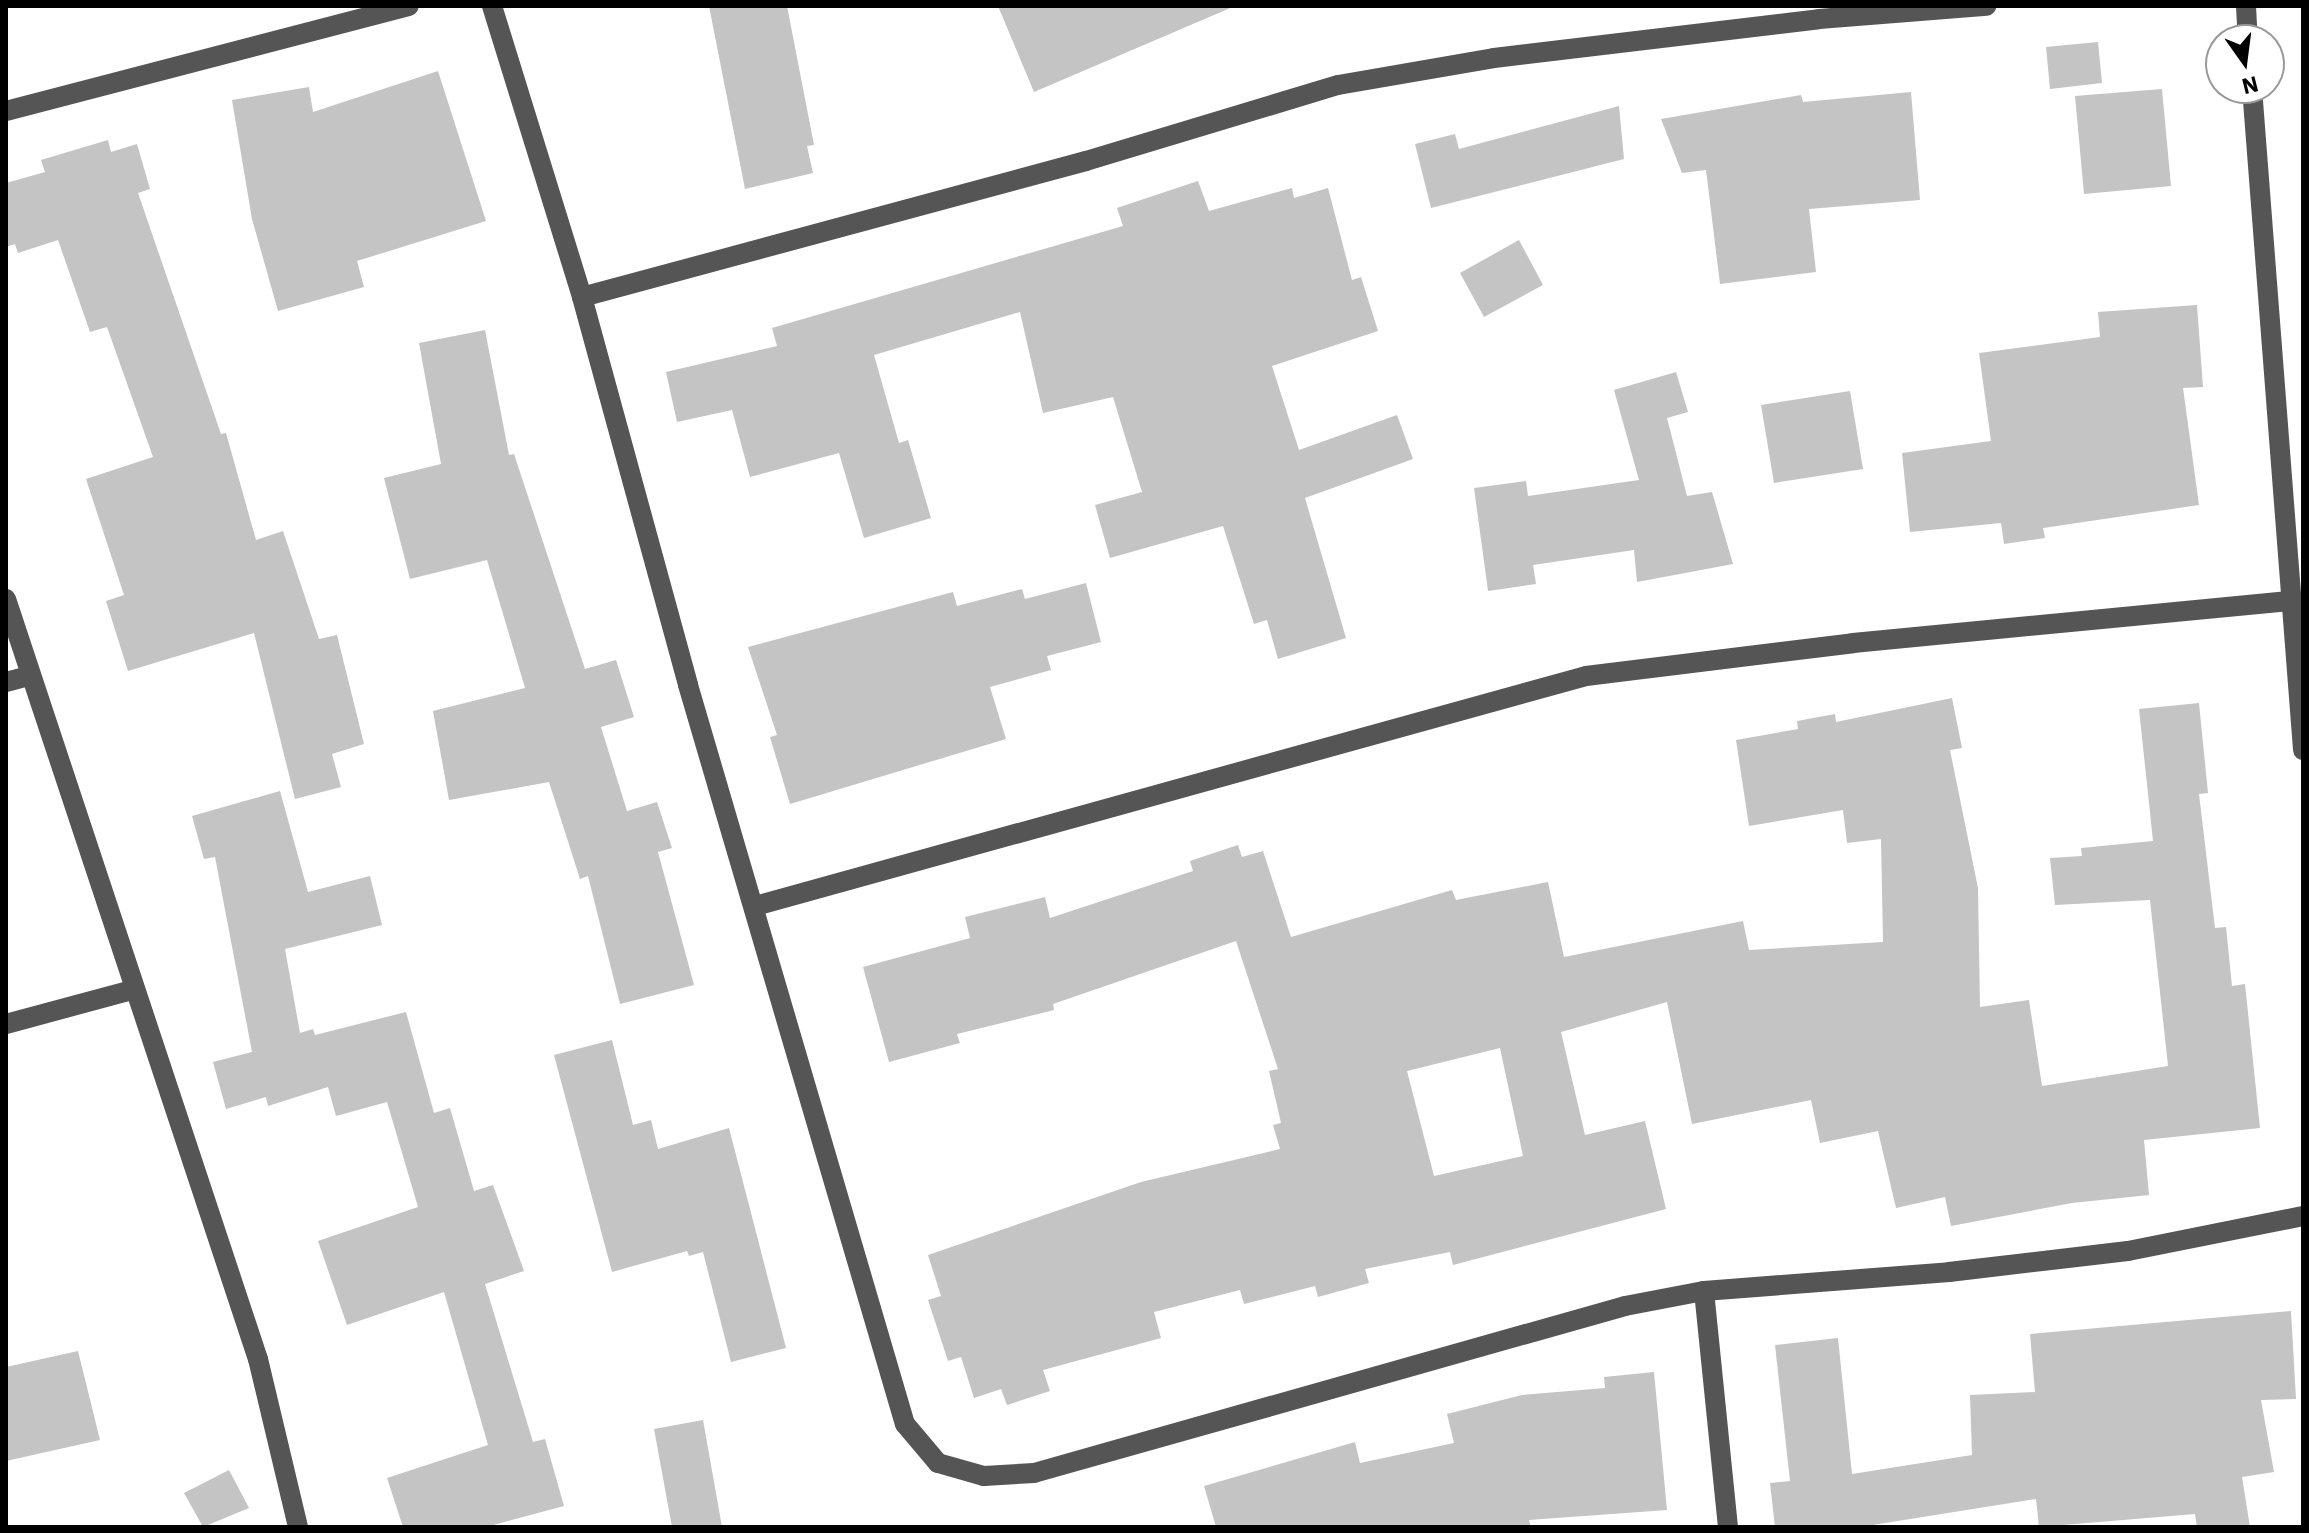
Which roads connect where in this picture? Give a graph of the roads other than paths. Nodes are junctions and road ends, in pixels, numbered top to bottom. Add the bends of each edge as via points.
1 (409, 6) edge
2 (492, 6) edge
3 (1986, 6) edge
4 (2253, 104) edge
5 (6, 111) edge
6 (582, 297) junction
7 (6, 599) edge
8 (2291, 601) junction
9 (28, 676) junction
10 (6, 682) edge
11 (2303, 750) edge
12 (755, 906) junction
13 (132, 990) junction
14 (6, 1024) edge
15 (2303, 1216) edge
16 (1704, 1291) junction
17 (298, 1527) edge
18 (1728, 1527) edge

1 - 5 street
2 - 6 street
3 - 6 street via 1819,19 1494,58 1338,85 1086,161
4 - 8 street
6 - 12 street via 688,685
7 - 9 street
8 - 11 street
8 - 12 street via 1853,643 1586,676
9 - 10 street
9 - 13 street
12 - 16 street via 905,1424 938,1463 984,1476 1034,1473 1625,1306
13 - 14 street
13 - 17 street via 258,1359
15 - 16 street via 2128,1251 1949,1272
16 - 18 street

